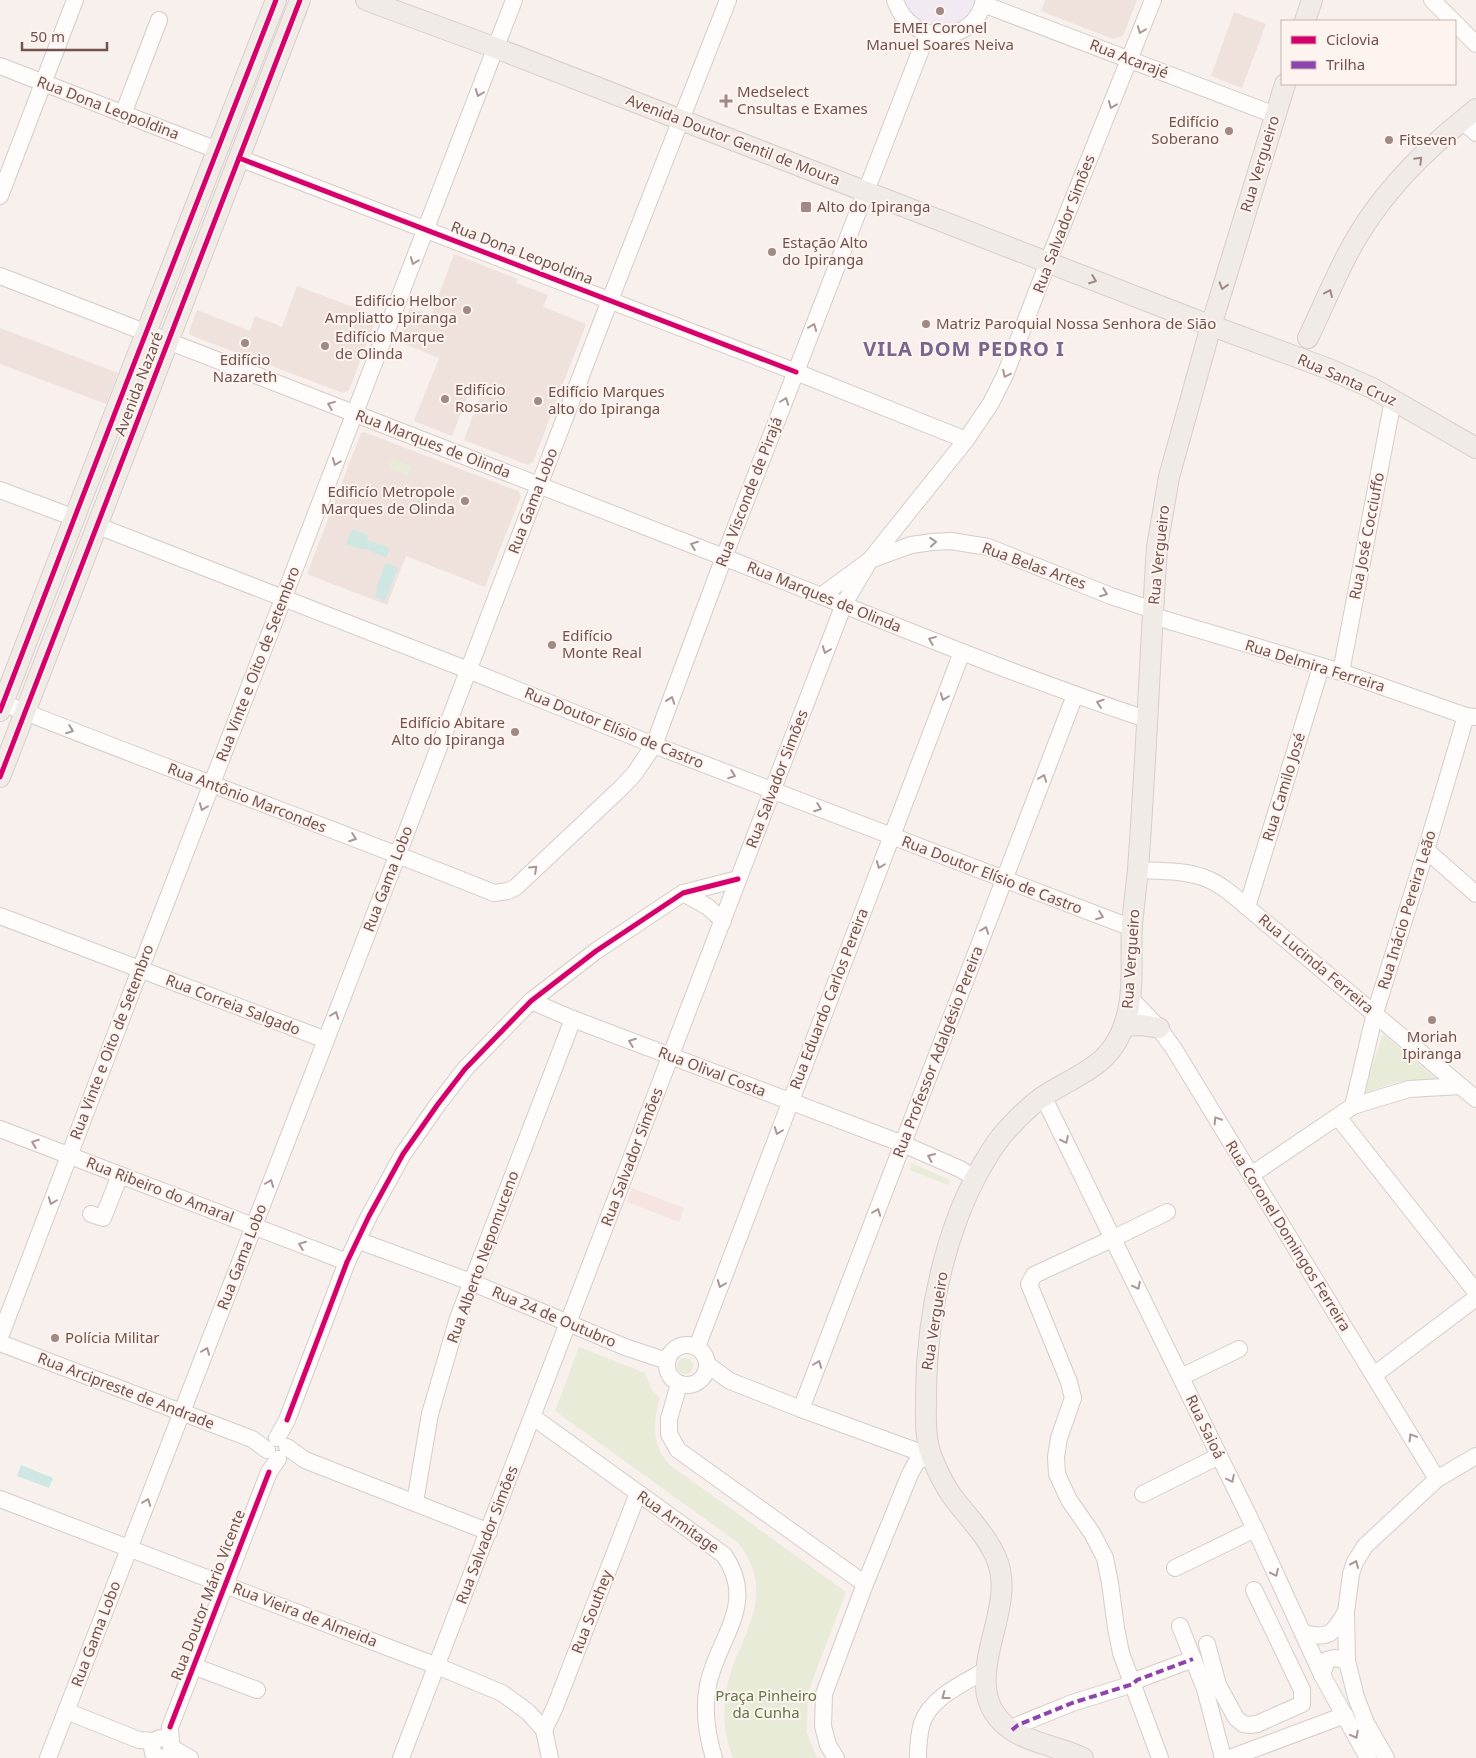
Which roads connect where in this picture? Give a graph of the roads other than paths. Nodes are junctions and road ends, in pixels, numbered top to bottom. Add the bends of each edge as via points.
1 (75, 0) edge
2 (276, 0) edge
3 (300, 0) edge
4 (366, 0) edge
5 (514, 0) edge
6 (728, 0) edge
7 (895, 0) edge
8 (1153, 0) edge
9 (1312, 0) edge
10 (1432, 0) edge
11 (983, 2) edge
12 (159, 20) dead end
13 (1305, 20) edge
14 (1452, 20) edge
15 (1456, 24) edge
16 (927, 34) junction
17 (1476, 44) edge
18 (496, 48) junction
19 (1130, 60) junction
20 (0, 66) edge
21 (44, 84) junction
22 (1285, 85) edge
23 (123, 114) junction
24 (1274, 115) junction
25 (682, 120) junction
26 (1471, 121) edge
27 (217, 150) junction
28 (239, 158) junction
29 (864, 192) junction
30 (0, 196) edge
31 (426, 229) junction
32 (1048, 263) junction
33 (0, 276) edge
34 (610, 300) junction
35 (1211, 326) junction
36 (145, 332) junction
37 (1308, 338) junction
38 (168, 341) junction
39 (1268, 346) junction
40 (1329, 369) junction
41 (796, 372) junction
42 (1393, 400) junction
43 (354, 414) junction
44 (966, 440) junction
45 (1476, 447) edge
46 (540, 485) junction
47 (0, 490) edge
48 (76, 518) junction
49 (98, 526) junction
50 (895, 528) junction
51 (911, 545) junction
52 (724, 557) junction
53 (870, 560) junction
54 (821, 596) junction
55 (283, 598) junction
56 (844, 604) junction
57 (1153, 613) junction
58 (962, 652) junction
59 (1321, 667) junction
60 (468, 670) junction
61 (1341, 672) junction
62 (1075, 695) junction
63 (1, 706) edge
64 (25, 712) junction
65 (1473, 717) edge
66 (1146, 719) junction
67 (654, 745) junction
68 (0, 777) edge
69 (212, 785) junction
70 (772, 791) junction
71 (892, 836) junction
72 (1426, 850) junction
73 (398, 854) junction
74 (1138, 870) junction
75 (738, 879) junction
76 (1005, 880) junction
77 (494, 893) joint
78 (683, 893) junction
79 (1476, 894) edge
80 (1247, 907) junction
81 (0, 916) edge
82 (723, 921) junction
83 (1132, 928) junction
84 (140, 970) junction
85 (1131, 999) junction
86 (531, 1000) junction
87 (1375, 1013) junction
88 (573, 1019) junction
89 (1124, 1026) junction
90 (1159, 1028) junction
91 (326, 1040) junction
92 (671, 1056) junction
93 (1461, 1086) junction
94 (1044, 1096) junction
95 (1476, 1099) edge
96 (789, 1101) junction
97 (1353, 1106) junction
98 (1338, 1117) junction
99 (0, 1129) edge
100 (903, 1144) junction
101 (69, 1156) junction
102 (120, 1175) junction
103 (1251, 1175) junction
104 (975, 1178) junction
105 (1167, 1212) dead end
106 (92, 1214) dead end
107 (254, 1226) junction
108 (1114, 1238) junction
109 (357, 1240) junction
110 (347, 1262) junction
111 (471, 1282) junction
112 (1476, 1292) edge
113 (1476, 1298) edge
114 (568, 1324) junction
115 (0, 1337) edge
116 (0, 1343) edge
117 (697, 1346) junction
118 (1239, 1349) dead end
119 (667, 1361) junction
120 (705, 1372) junction
121 (1374, 1375) junction
122 (1181, 1377) junction
123 (679, 1384) junction
124 (801, 1410) junction
125 (182, 1412) junction
126 (533, 1417) junction
127 (276, 1451) junction
128 (930, 1456) junction
129 (1219, 1456) junction
130 (1476, 1456) edge
131 (1437, 1479) junction
132 (638, 1494) junction
133 (1142, 1494) dead end
134 (0, 1499) edge
135 (415, 1502) junction
136 (1255, 1529) junction
137 (489, 1532) junction
138 (129, 1548) junction
139 (1175, 1568) dead end
140 (865, 1584) junction
141 (226, 1585) junction
142 (1254, 1590) dead end
143 (1346, 1612) junction
144 (1180, 1626) dead end
145 (1303, 1633) junction
146 (1207, 1644) dead end
147 (1193, 1659) junction
148 (1347, 1661) junction
149 (193, 1666) junction
150 (436, 1666) junction
151 (986, 1670) junction
152 (1322, 1675) junction
153 (1134, 1684) junction
154 (257, 1690) dead end
155 (1302, 1704) junction
156 (66, 1711) junction
157 (1345, 1715) junction
158 (1313, 1727) junction
159 (544, 1730) junction
160 (1012, 1730) junction
161 (159, 1750) edge
162 (48, 1758) edge
163 (189, 1758) edge
164 (401, 1758) edge
165 (550, 1758) edge
166 (714, 1758) edge
167 (836, 1758) edge
168 (918, 1758) edge
169 (1083, 1758) edge
170 (1160, 1758) edge
171 (1223, 1758) edge
172 (1230, 1758) edge
173 (1368, 1758) edge
174 (1386, 1758) edge

1 - 21 street
2 - 27 main road, Avenida Nazaré
3 - 28 main road, Avenida Nazaré
4 - 18 main road, Avenida Doutor Gentil de Moura
5 - 18 street, Rua Vinte e Oito de Setembro
6 - 25 street, Rua Gama Lobo
7 - 16 street via 902,16
8 -> 19 street, Rua Salvador Simões
9 - 13 main road
10 - 14 street
11 - 16 street via 977,16 961,30 941,36
11 - 19 street, Rua Acarajé
12 - 23 street
15 - 17 street
16 - 29 street, Rua Visconde de Pirajá
18 - 25 main road, Avenida Doutor Gentil de Moura
18 -> 31 street, Rua Vinte e Oito de Setembro
19 - 24 street, Rua Acarajé
19 -> 32 street, Rua Salvador Simões
20 - 21 street, Rua Dona Leopoldina
21 - 23 street, Rua Dona Leopoldina
21 - 30 street
22 - 24 main road, Rua Vergueiro
23 - 27 street, Rua Dona Leopoldina
24 -> 35 main road, Rua Vergueiro
25 - 29 main road, Avenida Doutor Gentil de Moura
25 - 34 street, Rua Gama Lobo
37 -> 26 main road via 1348,253 1387,196 1435,144
27 - 36 main road, Avenida Nazaré
28 - 31 street, Rua Dona Leopoldina
28 - 38 main road, Avenida Nazaré
29 - 32 main road, Avenida Doutor Gentil de Moura
41 -> 29 street, Rua Visconde de Pirajá
31 - 34 street, Rua Dona Leopoldina
31 -> 43 street, Rua Vinte e Oito de Setembro
32 -> 35 main road, Avenida Doutor Gentil de Moura
32 -> 44 street, Rua Salvador Simões via 1006,375
33 - 36 street, Rua Marques de Olinda
34 - 41 street, Rua Dona Leopoldina
34 - 46 street, Rua Gama Lobo
35 - 39 main road, Rua Santa Cruz
35 - 57 main road, Rua Vergueiro via 1165,493 1157,547
36 - 38 street, Rua Marques de Olinda
36 - 48 main road, Avenida Nazaré
37 - 39 main road
37 - 40 main road
43 -> 38 street, Rua Marques de Olinda
38 - 49 main road, Avenida Nazaré
39 - 40 main road, Rua Santa Cruz
40 - 42 main road, Rua Santa Cruz
41 - 44 street, Rua Dona Leopoldina
52 -> 41 street, Rua Visconde de Pirajá
42 - 45 main road, Rua Santa Cruz
42 - 61 street, Rua José Cocciuffo
43 - 46 street, Rua Marques de Olinda
43 -> 55 street, Rua Vinte e Oito de Setembro
44 - 50 street, Rua Salvador Simões
52 -> 46 street, Rua Marques de Olinda
46 - 60 street, Rua Gama Lobo
47 - 48 street
48 - 63 main road, Avenida Nazaré
49 - 55 street, Rua Doutor Elísio de Castro
49 - 64 main road, Avenida Nazaré
50 - 51 street via 900,538
50 - 53 street, Rua Salvador Simões
51 - 53 street, Rua Belas Artes
51 -> 57 street, Rua Belas Artes via 951,541 988,548
52 - 54 street, Rua Marques de Olinda
67 -> 52 street, Rua Visconde de Pirajá
53 - 54 street, Rua Salvador Simões
53 - 56 street, Rua Salvador Simões
54 - 56 street, Rua Marques de Olinda
55 - 60 street, Rua Doutor Elísio de Castro
55 - 69 street, Rua Vinte e Oito de Setembro
58 -> 56 street, Rua Marques de Olinda
56 -> 70 street, Rua Salvador Simões
57 - 59 street, Rua Delmira Ferreira
57 - 66 main road, Rua Vergueiro
58 - 62 street, Rua Marques de Olinda
58 -> 71 street, Rua Eduardo Carlos Pereira
59 - 61 street, Rua Delmira Ferreira
59 - 80 street, Rua Camilo José
60 - 67 street, Rua Doutor Elísio de Castro
60 - 73 street, Rua Gama Lobo
61 - 65 street, Rua Delmira Ferreira
66 -> 62 street, Rua Marques de Olinda
76 -> 62 street, Rua Professor Adalgésio Pereira
63 - 64 street, Rua Antônio Marcondes
64 - 68 main road, Avenida Nazaré
64 -> 69 street, Rua Antônio Marcondes
65 - 72 street, Rua Inácio Pereira Leão
66 - 74 main road, Rua Vergueiro
67 -> 70 street, Rua Doutor Elísio de Castro
77 -> 67 street, Rua Visconde de Pirajá via 516,887 622,787
69 -> 73 street, Rua Antônio Marcondes
69 -> 84 street, Rua Vinte e Oito de Setembro
70 -> 71 street, Rua Doutor Elísio de Castro
70 - 75 street, Rua Salvador Simões
71 - 76 street, Rua Doutor Elísio de Castro
71 -> 96 street, Rua Eduardo Carlos Pereira
72 - 79 street
72 - 87 street, Rua Inácio Pereira Leão
73 - 77 street, Rua Antônio Marcondes
91 -> 73 street, Rua Gama Lobo
74 - 80 street, Rua Lucinda Ferreira via 1203,877 1218,884
74 - 83 main road, Rua Vergueiro
75 - 78 street, Rua Doutor Mário Vicente
75 - 82 street, Rua Salvador Simões
76 -> 83 street, Rua Doutor Elísio de Castro
100 -> 76 street, Rua Professor Adalgésio Pereira
78 - 82 street via 708,907
78 - 86 street, Rua Doutor Mário Vicente via 596,951
80 - 87 street, Rua Lucinda Ferreira
81 - 84 street, Rua Correia Salgado
82 - 92 street, Rua Salvador Simões
83 - 85 main road, Rua Vergueiro
84 - 91 street, Rua Correia Salgado
84 - 101 street, Rua Vinte e Oito de Setembro
85 - 89 main road, Rua Vergueiro
85 - 90 street, Rua Coronel Domingos Ferreira
86 - 88 street, Rua Olival Costa
86 - 109 street, Rua Doutor Mário Vicente via 472,1062 438,1104 403,1154
87 - 93 street, Rua Lucinda Ferreira
87 - 97 street, Rua Inácio Pereira Leão
92 -> 88 street, Rua Olival Costa
88 - 111 street, Rua Alberto Nepomuceno
89 - 90 main road
89 - 94 main road, Rua Vergueiro via 1116,1045 1100,1063
103 -> 90 street, Rua Coronel Domingos Ferreira
107 -> 91 street, Rua Gama Lobo
92 - 96 street, Rua Olival Costa
92 - 114 street, Rua Salvador Simões
93 - 95 street, Rua Lucinda Ferreira
93 - 97 street via 1409,1089
94 - 104 main road, Rua Vergueiro via 1001,1137
94 -> 108 street, Rua Saioá
96 - 100 street, Rua Olival Costa
96 -> 117 street, Rua Eduardo Carlos Pereira
97 - 98 street
98 - 103 street
98 - 112 street
101 -> 99 street, Rua Ribeiro do Amaral
104 -> 100 street, Rua Olival Costa
124 -> 100 street, Rua Professor Adalgésio Pereira
101 - 102 street, Rua Ribeiro do Amaral
101 -> 115 street, Rua Vinte e Oito de Setembro
102 - 106 street via 103,1218
102 - 107 street, Rua Ribeiro do Amaral
103 - 121 street, Rua Coronel Domingos Ferreira
104 - 128 main road, Rua Vergueiro via 948,1247 934,1312 926,1366
105 - 108 street
110 -> 107 street, Rua Ribeiro do Amaral
125 -> 107 street, Rua Gama Lobo
108 -> 122 street, Rua Saioá
108 - 153 street via 1034,1275 1029,1284 1073,1398 1060,1438 1057,1474 1105,1558 1116,1628
109 - 110 street, Rua Doutor Mário Vicente
109 - 111 street, Rua 24 de Outubro
110 - 127 street, Rua Doutor Mário Vicente
111 - 114 street, Rua 24 de Outubro
111 - 135 street, Rua Alberto Nepomuceno via 430,1414
113 - 121 street
114 - 119 street, Rua 24 de Outubro
114 - 126 street, Rua Salvador Simões
116 - 125 street, Rua Arcipreste de Andrade
117 - 119 street via 678,1346
117 - 120 street via 707,1358
118 - 122 street
119 - 123 street via 669,1374
120 - 123 street via 695,1384
120 - 124 street
131 -> 121 street, Rua Coronel Domingos Ferreira
122 - 129 street, Rua Saioá
123 - 140 street via 668,1434 678,1450
124 - 128 street
125 - 127 street, Rua Arcipreste de Andrade
138 -> 125 street, Rua Gama Lobo
126 - 132 street, Rua Armitage
126 - 137 street, Rua Salvador Simões
127 - 135 street
127 - 141 street, Rua Doutor Mário Vicente
128 - 140 street via 917,1461 914,1466
128 - 151 main road, Rua Vergueiro via 948,1490 983,1536 999,1565 1002,1594
129 - 133 street
129 -> 136 street, Rua Saioá
130 - 131 street
143 -> 131 street via 1351,1574 1360,1553
132 - 159 street, Rua Southey
132 - 166 street, Rua Armitage via 724,1555 737,1582 734,1616 708,1685 706,1712
134 - 138 street, Rua Vieira de Almeida
135 - 137 street
136 - 139 street
136 -> 145 street, Rua Saioá
137 - 150 street, Rua Salvador Simões
138 - 141 street, Rua Vieira de Almeida
138 - 156 street, Rua Gama Lobo
140 - 167 street via 824,1694 822,1726
141 - 149 street, Rua Doutor Mário Vicente
141 - 150 street, Rua Vieira de Almeida
142 - 155 street via 1302,1690
143 - 145 street via 1332,1631 1324,1636
143 - 148 street
144 - 147 street
145 - 152 street, Rua Saioá
146 - 155 street via 1218,1685 1236,1718 1243,1724 1257,1724
147 - 153 street via 1137,1680
147 - 171 street via 1205,1689
148 - 152 street via 1328,1660
148 - 174 street via 1366,1723
149 - 154 street
149 - 161 street, Rua Doutor Mário Vicente
150 - 159 street, Rua Vieira de Almeida via 502,1692 528,1712
150 - 164 street, Rua Salvador Simões
151 - 160 main road, Rua Vergueiro via 988,1698 1000,1719
151 -> 168 street via 947,1694 927,1713 920,1733
152 - 157 street, Rua Saioá
153 - 160 street via 1072,1703
153 - 170 street
155 - 158 street
156 - 161 street
156 - 162 street, Rua Gama Lobo
157 - 158 street
157 -> 173 street, Rua Saioá
158 - 172 street
159 - 165 street, Rua Vieira de Almeida
160 - 169 main road, Rua Vergueiro
161 - 163 street

